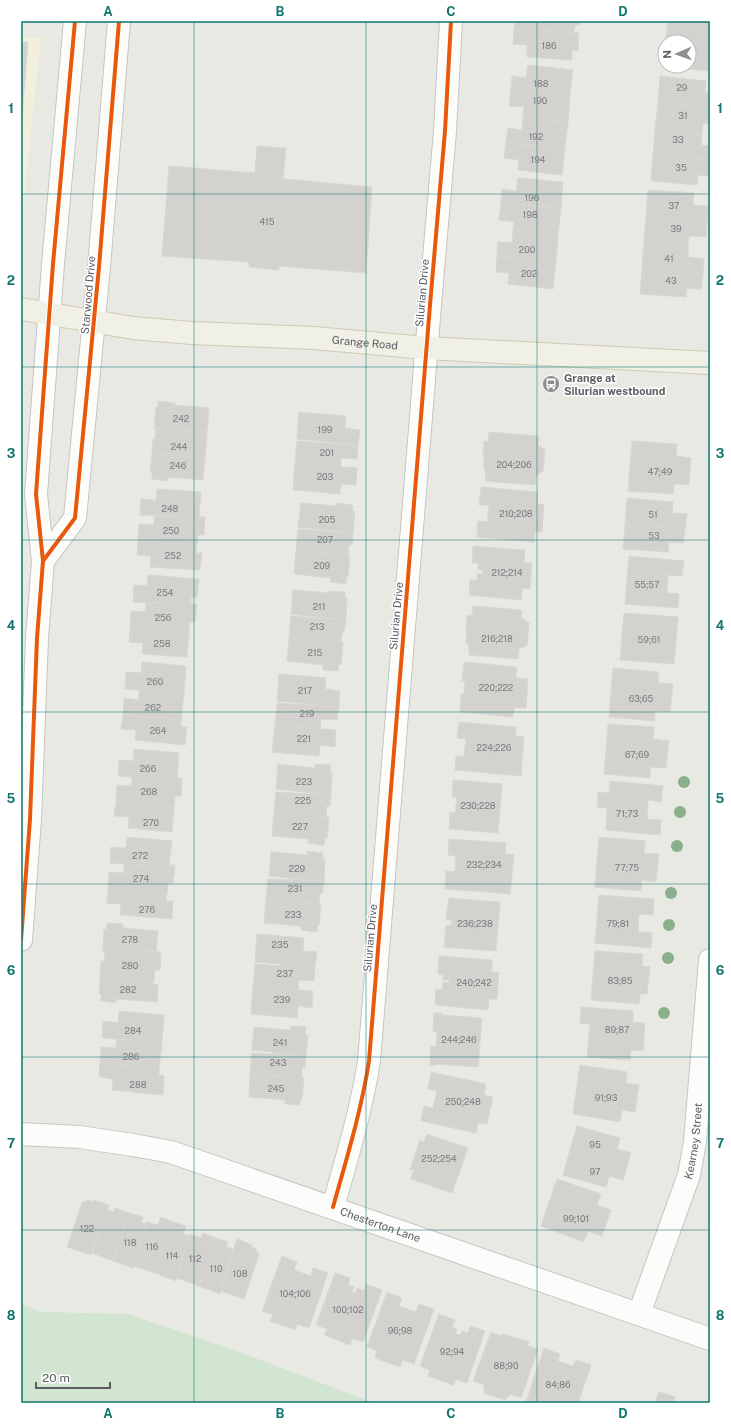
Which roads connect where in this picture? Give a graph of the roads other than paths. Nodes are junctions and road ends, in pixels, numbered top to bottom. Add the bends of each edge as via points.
1 (75, 21) edge
2 (118, 21) edge
3 (451, 21) edge
4 (21, 309) edge
5 (50, 314) junction
6 (94, 322) junction
7 (426, 348) junction
8 (710, 363) edge
9 (43, 561) junction
10 (25, 819) edge
11 (21, 940) edge
12 (710, 960) edge
13 (706, 1049) edge
14 (21, 1134) edge
15 (333, 1207) junction
16 (639, 1314) junction
17 (710, 1338) edge

1 - 5 street
2 - 6 street, Starwood Drive
3 - 7 street, Silurian Drive via 445,131
4 - 5 main road, Grange Road
5 - 6 main road, Grange Road
5 - 9 street via 36,494
6 - 7 main road, Grange Road via 148,330 314,338
6 - 9 street, Starwood Drive via 75,518
7 - 8 main road, Grange Road
7 - 15 street, Silurian Drive via 369,1061 354,1135
9 - 10 street
10 - 11 street
12 - 13 street, Kearney Street
13 - 16 street, Kearney Street via 689,1175
14 - 15 street, Chesterton Lane via 79,1137 171,1152
15 - 16 street, Chesterton Lane
16 - 17 street, Chesterton Lane

